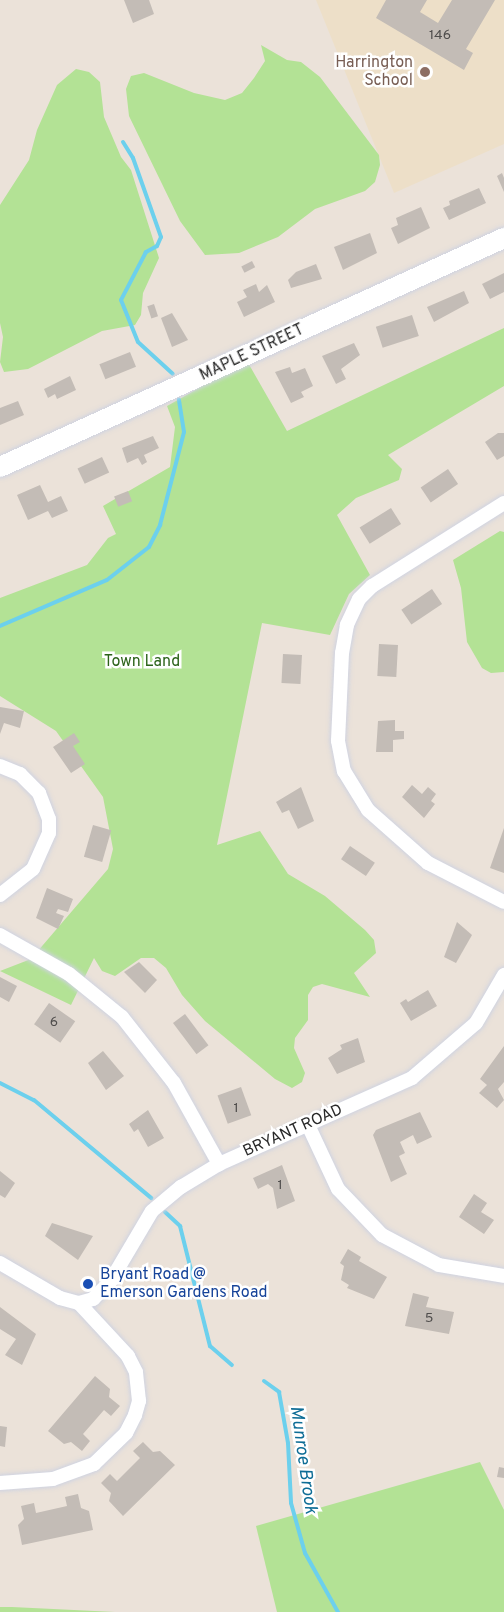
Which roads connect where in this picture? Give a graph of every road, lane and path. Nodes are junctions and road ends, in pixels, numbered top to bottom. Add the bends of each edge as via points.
1 (504, 238) edge
2 (0, 467) edge
3 (504, 502) edge
4 (0, 766) edge
5 (0, 896) edge
6 (504, 902) edge
7 (0, 935) edge
8 (504, 975) edge
9 (308, 1125) junction
10 (219, 1164) junction
11 (0, 1263) edge
12 (504, 1276) edge
13 (86, 1301) junction
14 (0, 1483) edge

1 - 2 main road, MAPLE STREET
3 - 6 street via 372,586 359,599 347,626 342,653 338,741 344,771 368,810 428,863
4 - 5 street via 20,774 39,793 46,806 49,833 33,869
7 - 10 street via 69,974 122,1017 174,1083
8 - 9 street, BRYANT ROAD via 476,1023 434,1062 412,1078
9 - 10 street, BRYANT ROAD
9 - 12 street via 338,1189 382,1235 438,1265
10 - 13 street, BRYANT ROAD via 181,1186 152,1211 110,1282
11 - 13 street via 60,1298
13 - 14 street via 136,1372 139,1401 135,1415 126,1433 94,1464 53,1479

